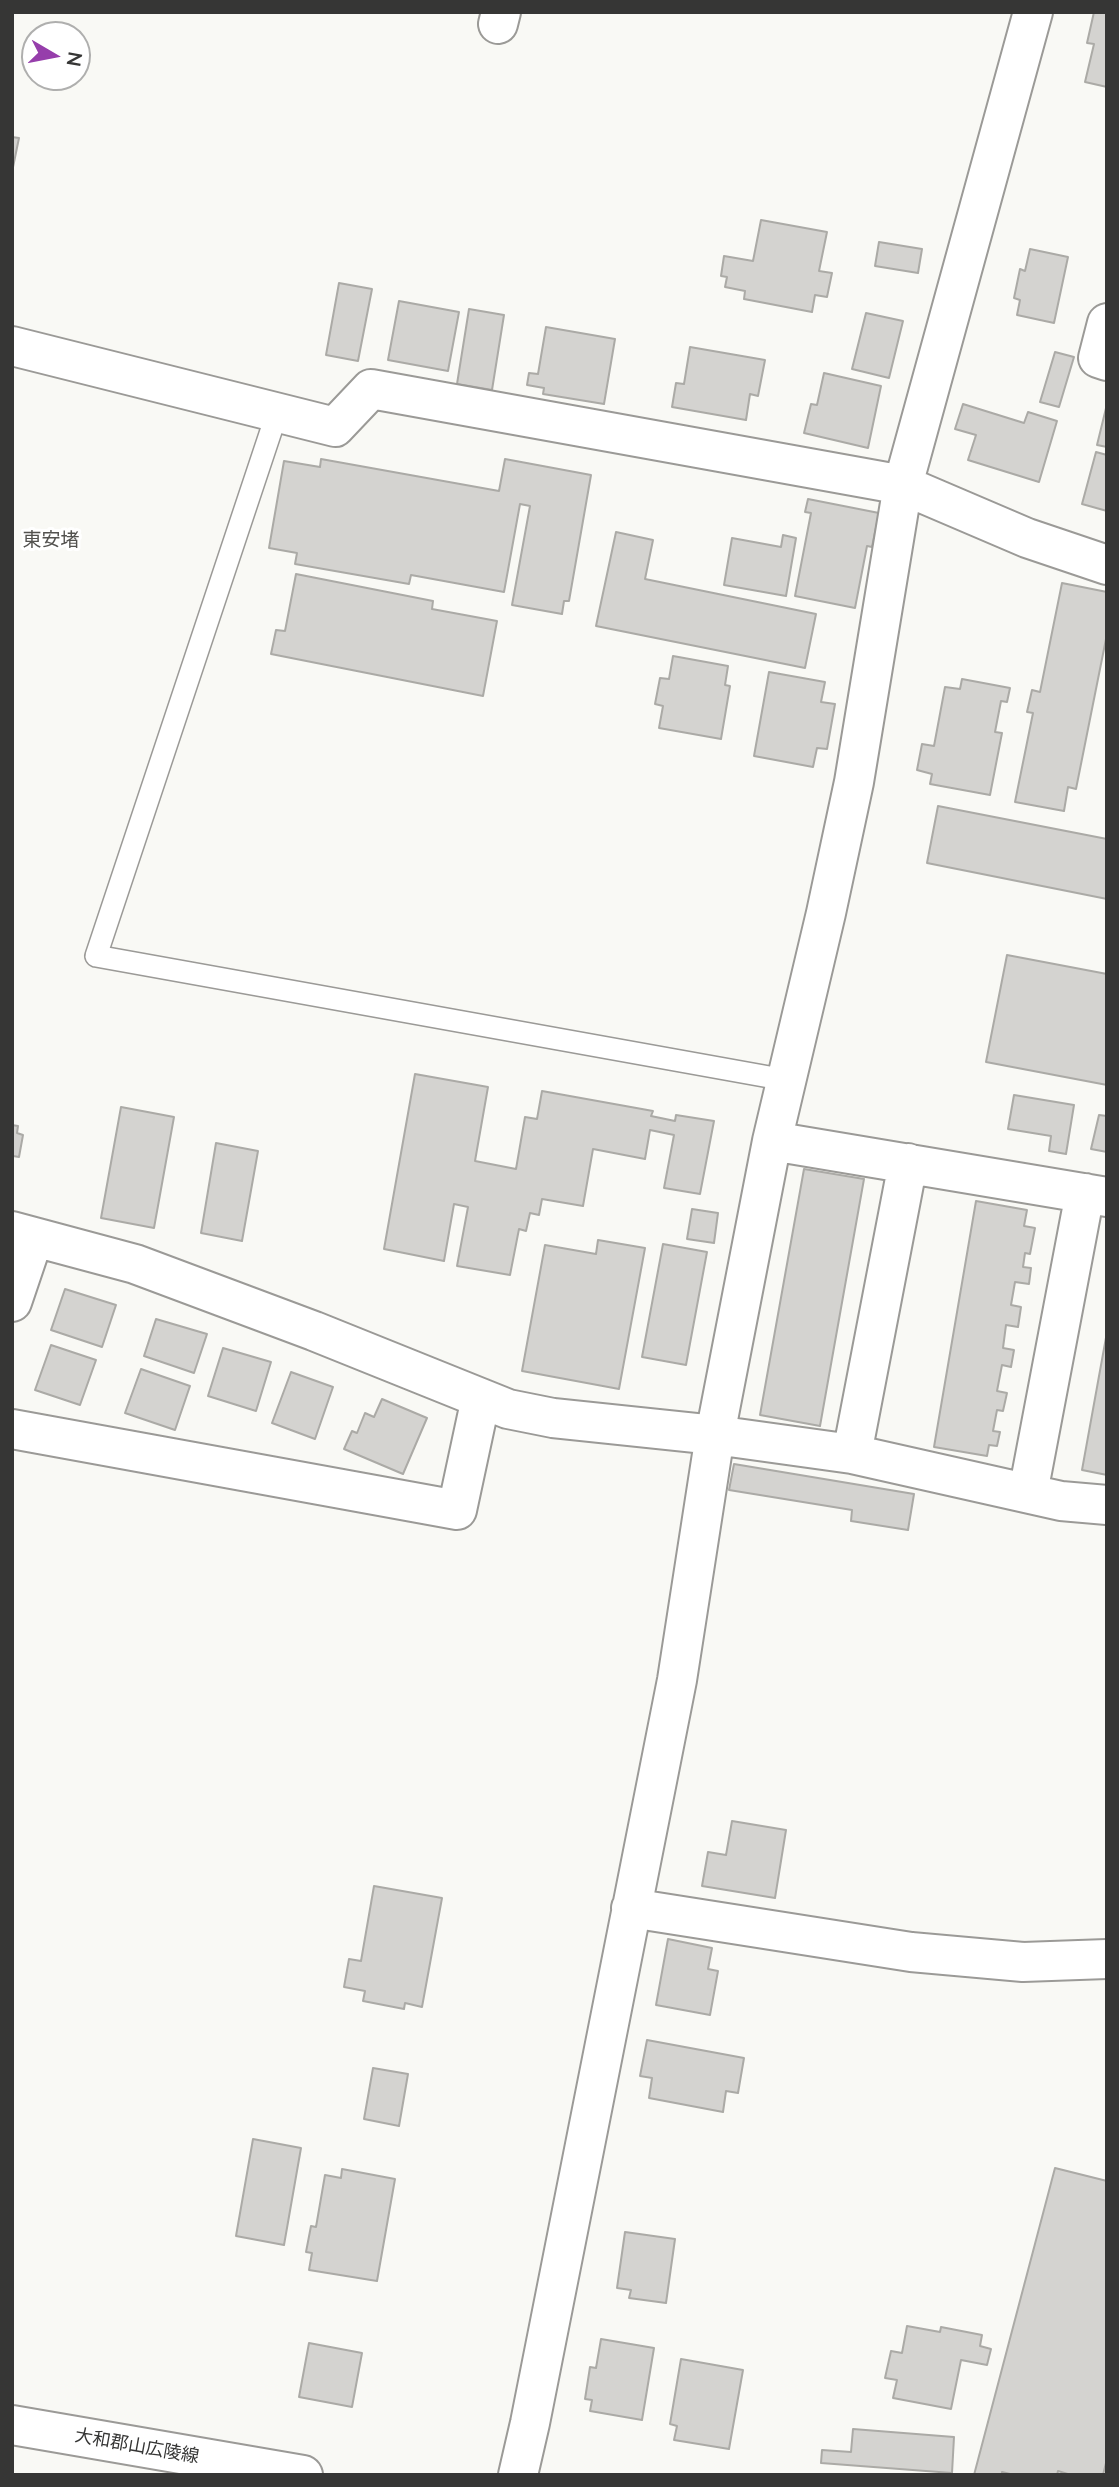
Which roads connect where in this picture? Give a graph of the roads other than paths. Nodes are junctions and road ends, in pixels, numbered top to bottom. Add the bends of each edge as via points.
1 (1033, 12) edge
2 (1107, 323) edge
3 (12, 346) edge
4 (1107, 361) edge
5 (277, 413) junction
6 (903, 485) junction
7 (1107, 565) edge
8 (786, 1080) junction
9 (772, 1141) junction
10 (908, 1163) junction
11 (1096, 1195) edge
12 (23, 1234) edge
13 (12, 1302) edge
14 (481, 1398) junction
15 (12, 1429) edge
16 (715, 1435) junction
17 (852, 1454) junction
18 (1028, 1493) junction
19 (1107, 1504) edge
20 (631, 1909) junction
21 (1107, 1959) edge
22 (12, 2425) edge
23 (303, 2475) edge
24 (518, 2475) edge

1 - 6 street
2 - 4 street via 1098,358
3 - 5 street
5 - 6 street via 335,427 371,389
5 - 8 lane via 96,956
6 - 7 street via 1027,538
6 - 8 street via 854,782
8 - 9 street
9 - 10 street
9 - 16 street
10 - 11 street
10 - 17 street
11 - 18 street
12 - 13 street
12 - 14 street via 135,1264
14 - 15 street via 457,1510
14 - 16 street via 553,1418
16 - 17 street
16 - 20 street via 677,1680
17 - 18 street
18 - 19 street via 1060,1501
20 - 21 street via 911,1952 1023,1962
20 - 24 street
22 - 23 street, 大和郡山広陵線

